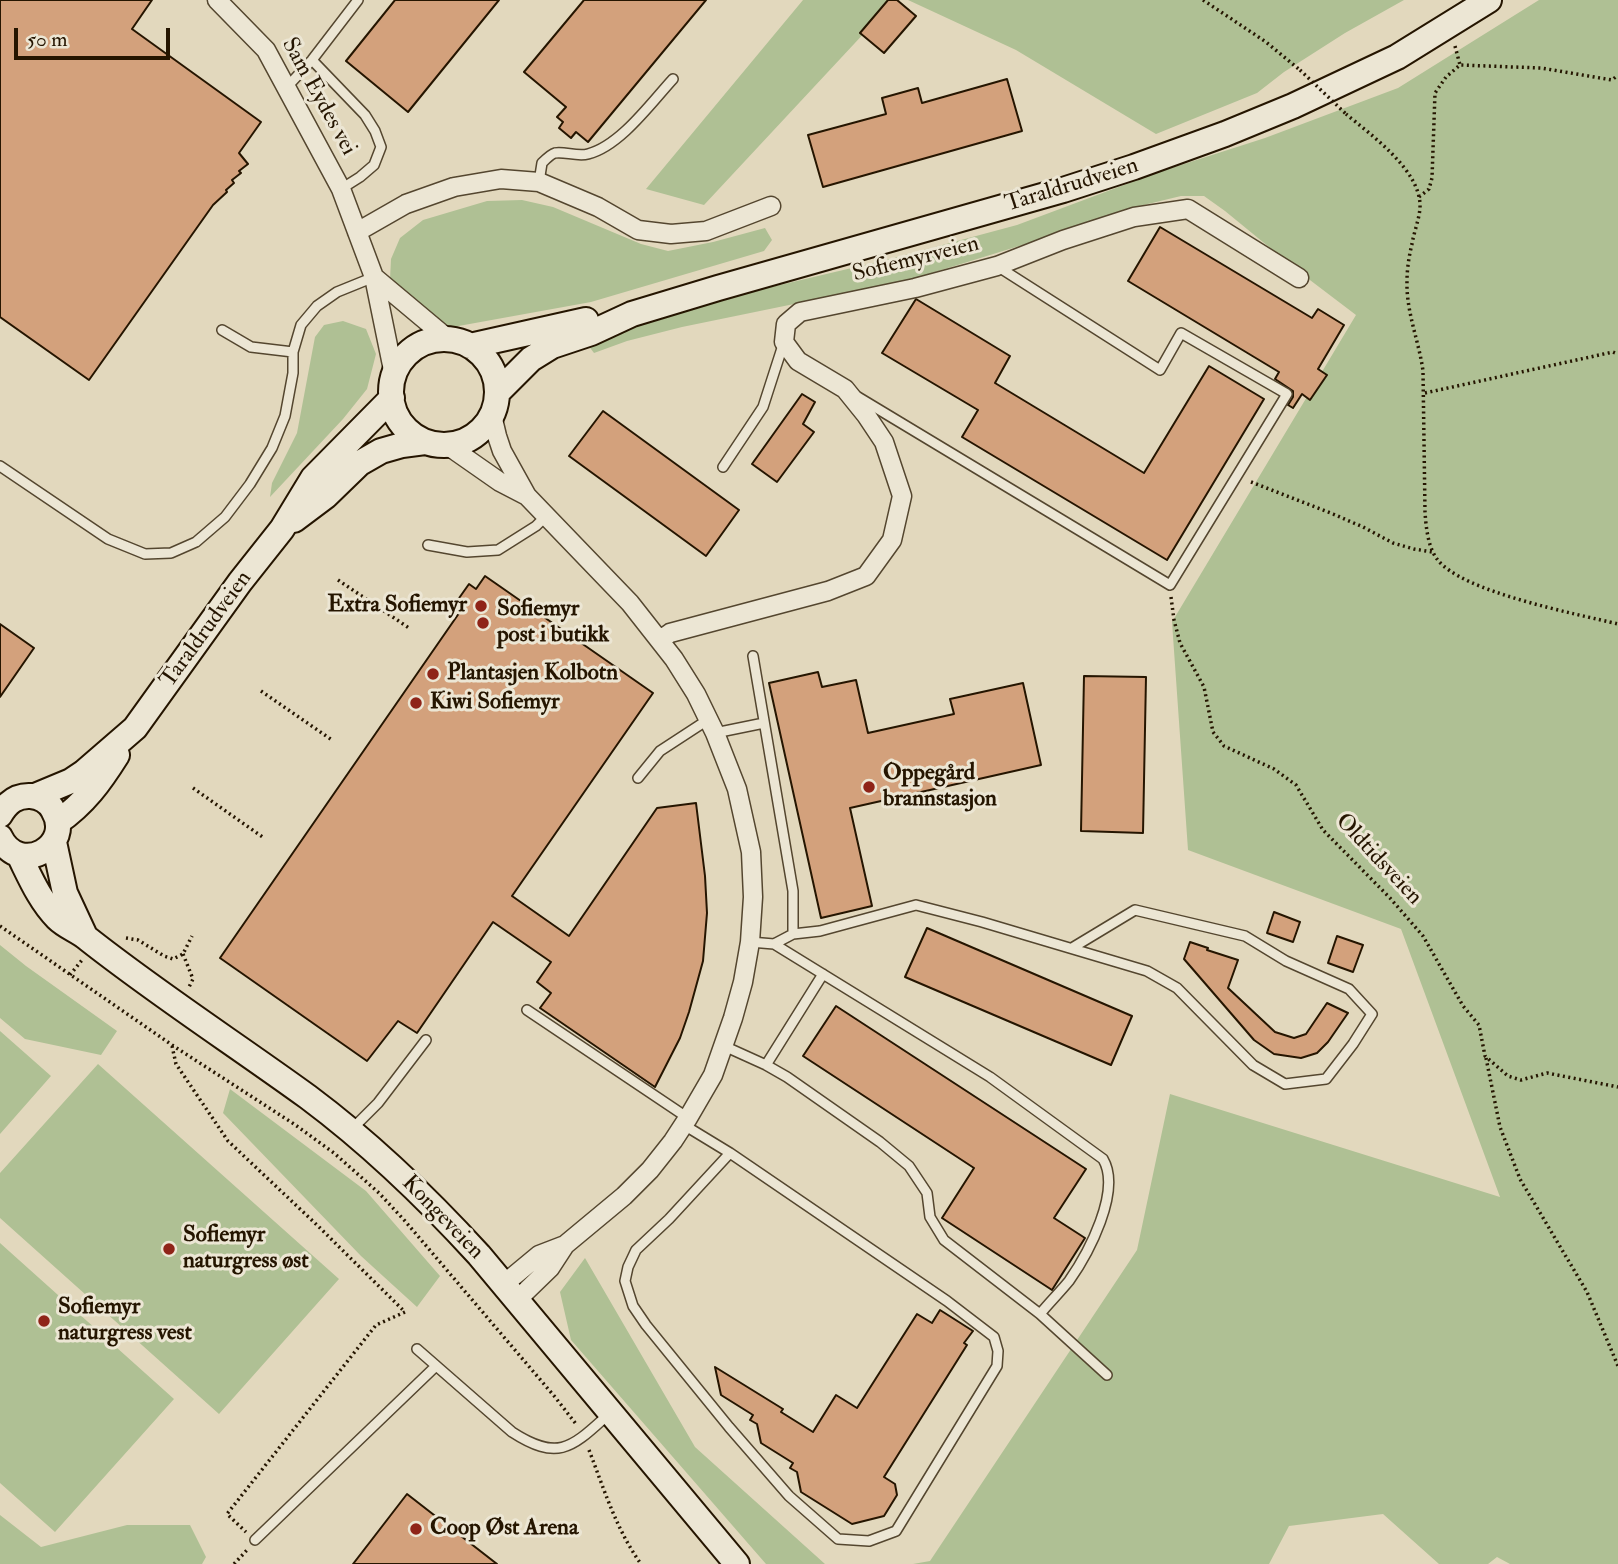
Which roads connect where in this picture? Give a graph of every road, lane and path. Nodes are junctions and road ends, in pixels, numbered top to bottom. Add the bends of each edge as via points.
1 (217, 0) edge
2 (358, 0) edge
3 (1203, 0) edge
4 (1489, 0) edge
5 (312, 60) junction
6 (1618, 75) edge
7 (673, 79) dead end
8 (287, 87) junction
9 (539, 182) junction
10 (341, 189) junction
11 (1419, 197) junction
12 (771, 206) dead end
13 (356, 232) junction
14 (997, 266) junction
15 (374, 277) junction
16 (1299, 278) dead end
17 (632, 314) junction
18 (222, 330) dead end
19 (459, 342) junction
20 (784, 342) junction
21 (293, 352) junction
22 (1618, 354) edge
23 (393, 386) junction
24 (845, 389) junction
25 (1425, 393) junction
26 (495, 404) junction
27 (436, 443) junction
28 (0, 466) edge
29 (723, 467) dead end
30 (1236, 477) junction
31 (527, 496) junction
32 (545, 517) junction
33 (282, 529) junction
34 (428, 545) dead end
35 (1433, 552) junction
36 (338, 580) dead end
37 (1170, 585) junction
38 (1618, 624) edge
39 (409, 628) dead end
40 (660, 640) junction
41 (753, 656) dead end
42 (261, 691) dead end
43 (764, 723) junction
44 (712, 726) junction
45 (132, 731) junction
46 (332, 740) dead end
47 (638, 778) dead end
48 (193, 788) dead end
49 (35, 796) junction
50 (0, 815) edge
51 (56, 832) junction
52 (264, 838) dead end
53 (6, 847) edge
54 (0, 926) edge
55 (793, 934) junction
56 (192, 936) dead end
57 (122, 938) dead end
58 (750, 942) junction
59 (774, 944) junction
60 (86, 945) junction
61 (1072, 948) junction
62 (183, 954) junction
63 (823, 974) junction
64 (70, 975) junction
65 (189, 987) dead end
66 (527, 1010) dead end
67 (426, 1040) dead end
68 (172, 1045) junction
69 (724, 1046) junction
70 (1485, 1056) junction
71 (766, 1065) junction
72 (1618, 1087) edge
73 (686, 1121) junction
74 (350, 1130) junction
75 (730, 1153) junction
76 (510, 1292) junction
77 (1040, 1314) junction
78 (417, 1349) dead end
79 (436, 1366) junction
80 (1618, 1366) edge
81 (1107, 1375) dead end
82 (612, 1412) junction
83 (583, 1437) junction
84 (255, 1540) joint
85 (641, 1564) edge
86 (737, 1564) edge

1 - 8 street, Sam Eydes vei via 266,50
2 - 5 lane
3 - 11 path, bridge via 1300,70 1389,152 1410,177
4 - 17 main road, Taraldrudveien via 1397,57 1225,134 1063,190
5 - 8 lane
5 - 10 lane via 365,116 381,147 373,165
6 - 11 path via 1612,80 1541,68 1460,65 1435,93 1432,178
7 - 9 lane via 600,150 585,155 555,153 542,163
8 - 10 street, Sam Eydes vei
9 - 12 street via 638,230 671,234 706,231
9 - 13 street via 501,179 454,187 406,204
10 - 13 street, Sam Eydes vei
11 - 25 path via 1407,284
13 - 15 street, Sam Eydes vei
14 - 16 street, Sofiemyrveien via 1135,217 1188,209
14 - 20 street, Sofiemyrveien via 800,312 786,324
14 - 30 lane via 1160,370 1181,333 1287,394
15 - 19 street, Sam Eydes vei
15 - 21 lane via 317,306 301,325
15 - 23 street, Sam Eydes vei
17 - 19 main road, Taraldrudveien
17 - 26 main road, Taraldrudveien via 531,359
18 - 21 lane via 251,347
19 - 23 main road via 436,340 415,348 406,355
19 - 26 main road via 479,352 490,365 496,381
20 - 24 street via 798,361
20 - 29 lane via 763,407
21 - 28 lane via 285,416 272,448 225,517 196,542 171,553 145,554 108,538
22 - 25 path
23 - 27 main road via 397,416 405,428
23 - 33 main road, Taraldrudveien via 313,478
24 - 37 lane
24 - 40 street via 884,442 902,496 892,540 866,576 828,591 670,633
25 - 35 path via 1425,512
26 - 27 main road via 475,436 458,444
26 - 31 street via 502,451
27 - 31 street
27 - 33 main road, Taraldrudveien via 402,445 360,463
30 - 35 path via 1324,510 1393,543
30 - 37 lane
31 - 32 street
32 - 34 lane via 498,550 467,552
32 - 40 street
33 - 45 main road, Taraldrudveien
35 - 38 path via 1453,573 1493,592
36 - 39 path
37 - 70 path, Oldtidsveien via 1180,643 1204,687 1213,732 1224,746 1274,769 1296,785 1323,830 1423,936 1479,1025
40 - 44 street
41 - 43 lane
42 - 46 path
43 - 44 lane
43 - 55 lane via 793,891
44 - 47 lane via 660,751
44 - 58 street via 737,789 751,852
45 - 49 main road, Taraldrudveien via 83,773
45 - 51 main road, Taraldrudveien via 98,785
48 - 52 path
49 - 50 main road, Taraldrudveien via 13,799
49 - 51 main road via 56,813
51 - 53 main road, Taraldrudveien via 40,854 30,856
51 - 60 main road, Kongeveien via 65,893
53 - 60 main road, Kongeveien via 58,919
54 - 64 path
55 - 59 lane
55 - 61 lane via 916,905
56 - 62 path
57 - 62 path via 138,940 173,959
58 - 59 lane
58 - 69 street
59 - 63 lane
60 - 64 path
60 - 74 main road, Kongeveien via 125,968
61 - 61 lane via 1147,971 1177,988 1253,1065 1285,1084 1326,1079 1371,1014 1349,989 1244,936 1135,910
62 - 65 path via 193,979
63 - 71 lane
63 - 77 lane via 990,1077 1103,1159 1109,1192 1099,1224 1068,1282
64 - 68 path
66 - 73 lane
67 - 74 lane via 378,1103
68 - 83 path via 313,1137 379,1193 555,1397
68 - 84 path via 176,1064 228,1141 405,1312 376,1325 226,1514
69 - 71 lane
69 - 73 street
70 - 72 path via 1508,1076 1521,1080 1547,1073
70 - 80 path, Oldtidsveien via 1500,1127 1520,1179 1587,1292
71 - 77 lane via 880,1142 909,1167 927,1194 930,1217 944,1240
73 - 75 lane
73 - 76 street via 624,1196 565,1245 540,1255
74 - 76 main road, Kongeveien via 437,1210
75 - 75 lane via 636,1250 625,1281 633,1306 789,1496 838,1539 869,1541 896,1531 997,1366 994,1337
76 - 82 main road, Kongeveien
77 - 81 lane
78 - 79 lane
79 - 83 lane via 529,1443 560,1448
79 - 84 lane
82 - 83 lane
82 - 86 main road, Kongeveien
83 - 85 path via 618,1525

